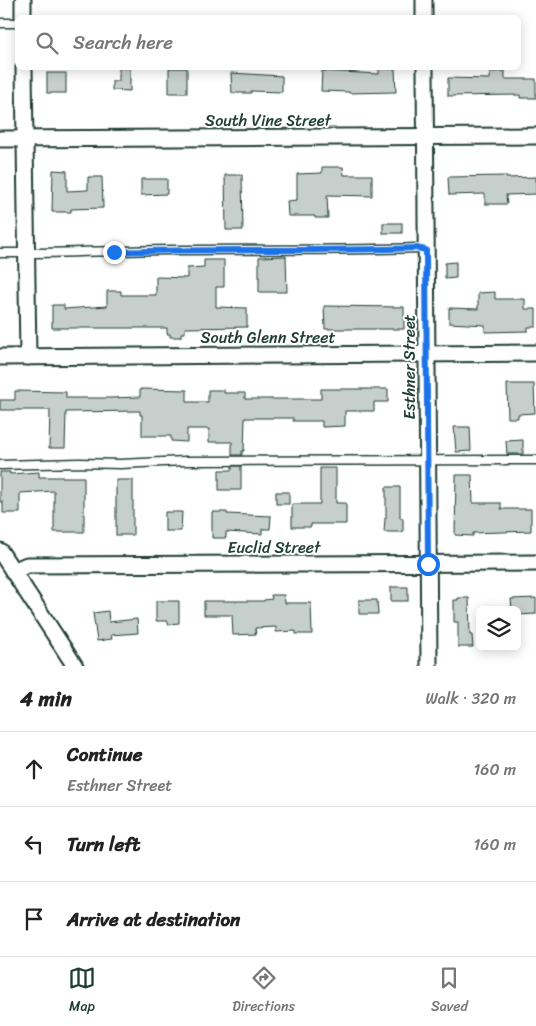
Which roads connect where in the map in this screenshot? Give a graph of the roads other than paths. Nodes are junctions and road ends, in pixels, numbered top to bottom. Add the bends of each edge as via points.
1 (23, 0) edge
2 (424, 0) edge
3 (23, 15) edge
4 (424, 15) edge
5 (0, 23) edge
6 (15, 23) edge
7 (24, 70) edge
8 (425, 70) edge
9 (536, 136) edge
10 (425, 137) junction
11 (0, 139) edge
12 (25, 139) junction
13 (426, 250) junction
14 (0, 253) edge
15 (26, 254) junction
16 (536, 353) edge
17 (426, 354) junction
18 (0, 357) edge
19 (28, 357) junction
20 (536, 460) edge
21 (427, 461) junction
22 (0, 465) edge
23 (0, 551) edge
24 (536, 563) edge
25 (428, 564) junction
26 (13, 571) junction
27 (76, 666) edge
28 (429, 666) edge

1 - 3 street
2 - 4 street
5 - 6 lane
7 - 12 street
8 - 10 street, Esthner Street
9 - 10 street, South Vine Street
10 - 12 street, South Vine Street
10 - 13 street, Esthner Street
11 - 12 street, South Vine Street
12 - 15 street
13 - 15 lane via 200,249
13 - 17 street, Esthner Street
14 - 15 lane
15 - 19 street
16 - 17 street, South Glenn Street
17 - 19 street, South Glenn Street
17 - 21 street, Esthner Street
18 - 19 street, South Glenn Street
20 - 21 lane
21 - 22 lane
21 - 25 street, Esthner Street
23 - 26 street
24 - 25 street, Euclid Street
25 - 26 street, Euclid Street via 27,565
25 - 28 street, Esthner Street
26 - 27 street

